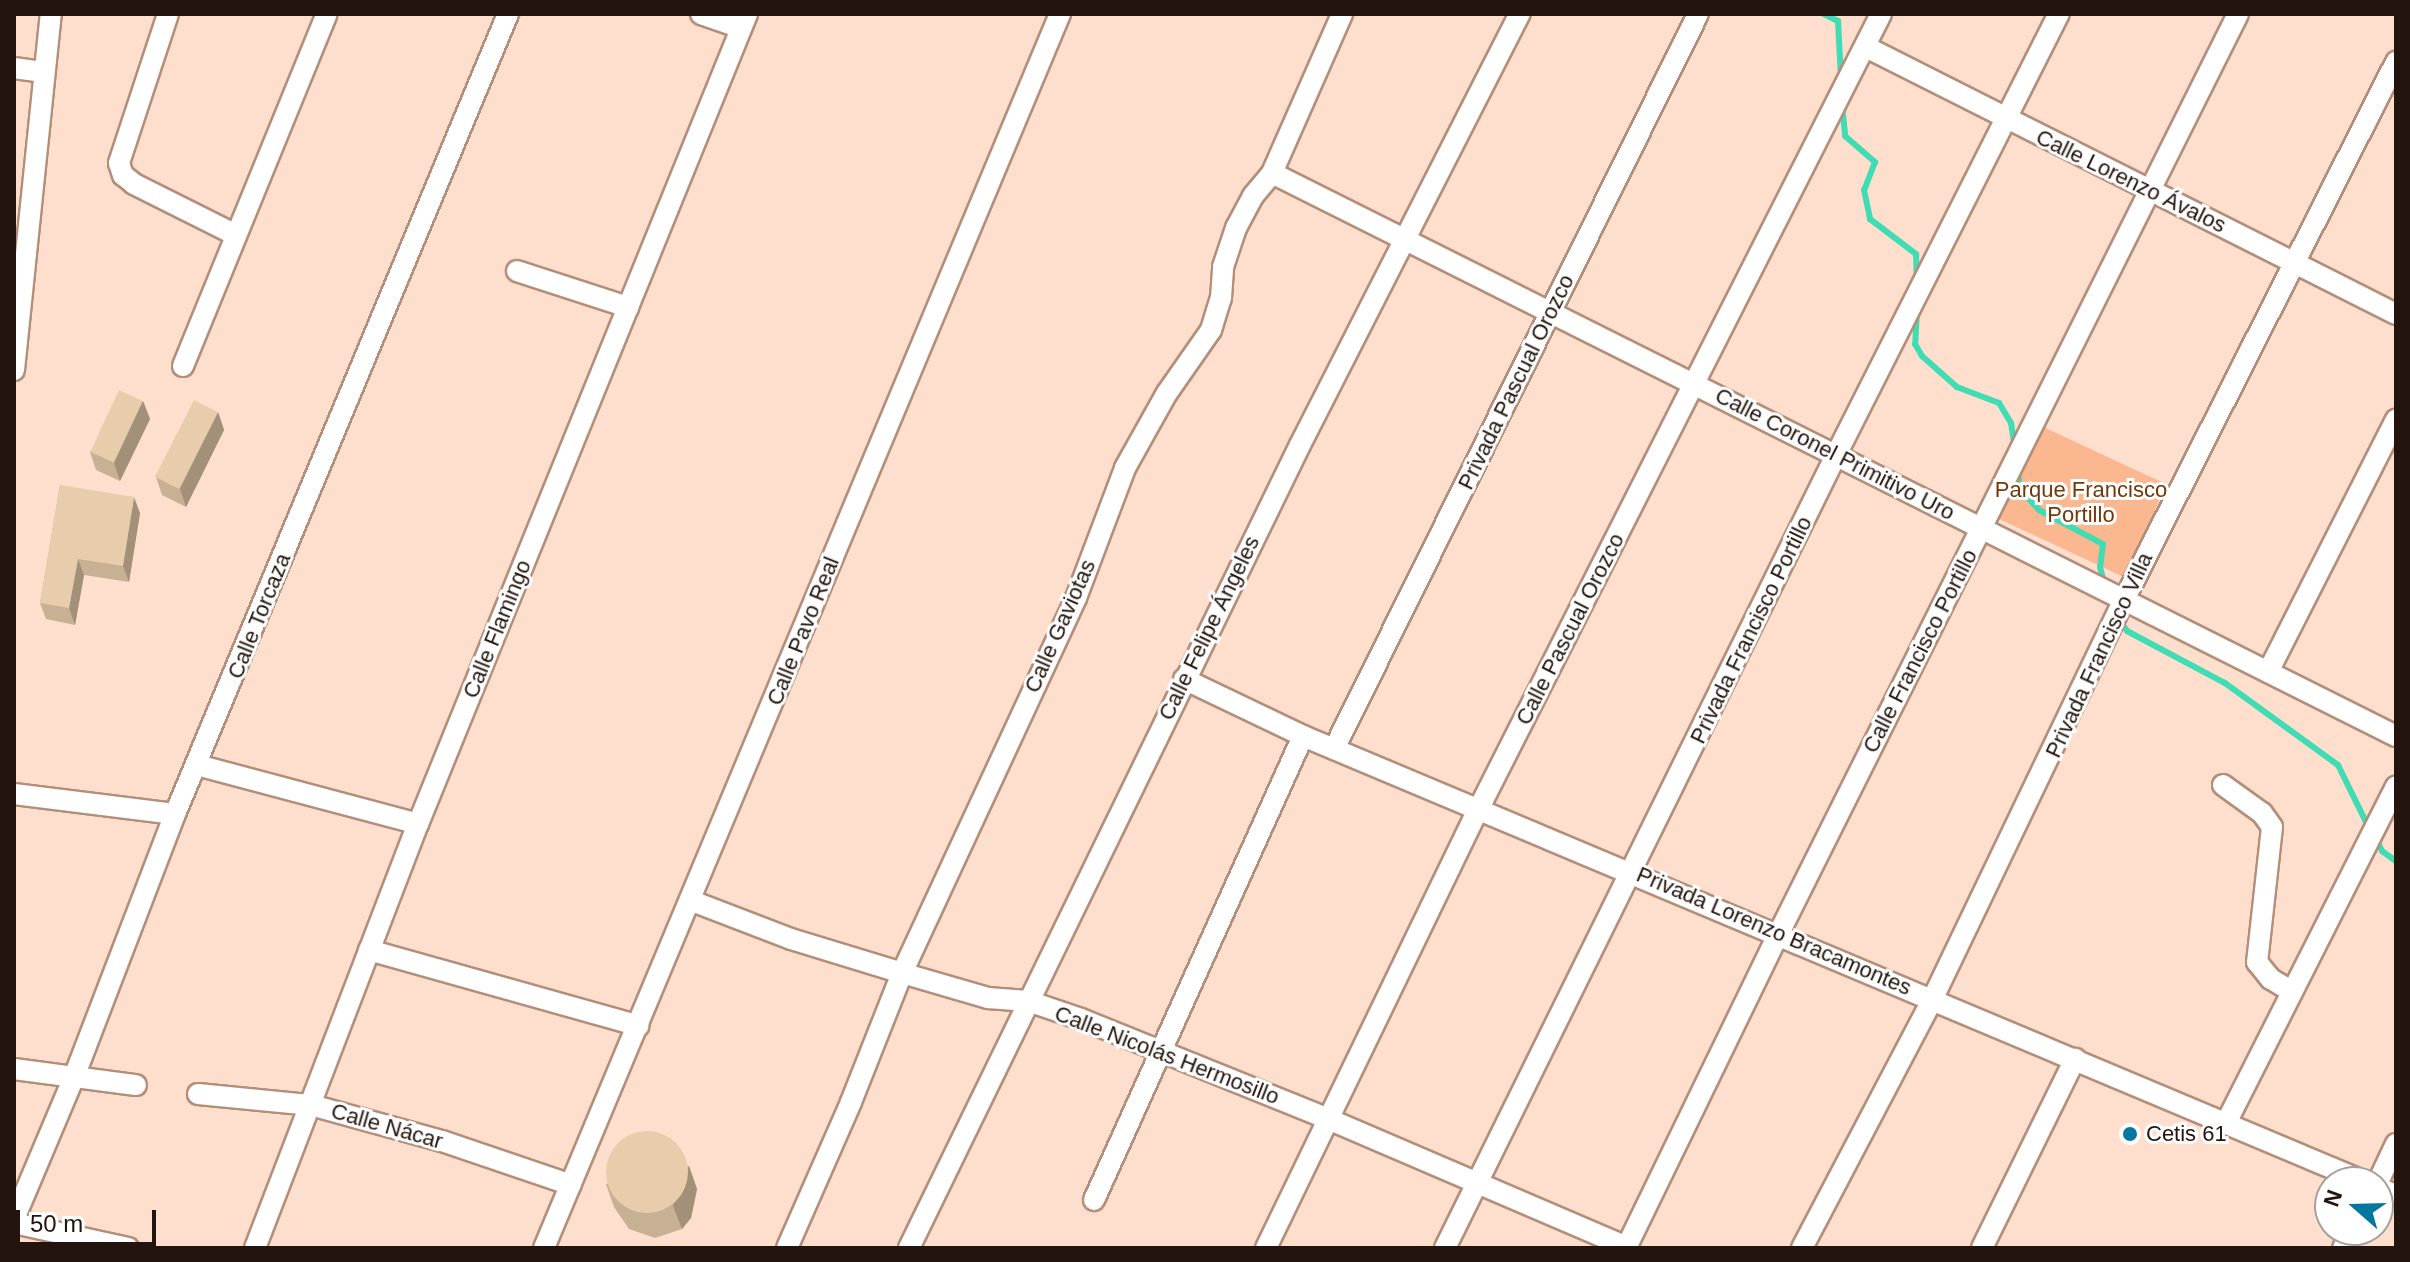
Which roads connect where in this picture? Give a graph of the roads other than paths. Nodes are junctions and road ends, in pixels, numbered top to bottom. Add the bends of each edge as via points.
1 (51, 14) edge
2 (168, 14) edge
3 (327, 14) edge
4 (508, 14) edge
5 (701, 14) edge
6 (1060, 14) edge
7 (1342, 14) edge
8 (1520, 14) edge
9 (1698, 14) edge
10 (1881, 14) edge
11 (2059, 14) edge
12 (2238, 14) edge
13 (744, 21) edge
14 (1866, 47) junction
15 (2396, 62) edge
16 (14, 68) edge
17 (44, 72) junction
18 (2006, 119) junction
19 (1272, 173) junction
20 (2150, 191) junction
21 (20, 229) edge
22 (236, 235) junction
23 (1406, 237) junction
24 (2296, 261) junction
25 (517, 271) dead end
26 (628, 307) junction
27 (1552, 310) junction
28 (2396, 314) edge
29 (183, 366) dead end
30 (14, 370) edge
31 (1695, 382) junction
32 (2396, 420) edge
33 (1836, 455) junction
34 (1981, 529) junction
35 (2125, 598) junction
36 (2268, 672) junction
37 (1184, 679) junction
38 (1303, 736) junction
39 (2396, 736) edge
40 (1334, 749) junction
41 (197, 765) junction
42 (2223, 785) dead end
43 (2396, 786) edge
44 (14, 794) edge
45 (1478, 810) junction
46 (175, 814) junction
47 (418, 824) junction
48 (1633, 872) junction
49 (692, 901) junction
50 (1778, 935) junction
51 (369, 950) junction
52 (902, 973) junction
53 (2291, 991) junction
54 (1933, 998) junction
55 (1028, 1001) junction
56 (639, 1026) junction
57 (1159, 1051) junction
58 (2075, 1059) junction
59 (14, 1069) edge
60 (74, 1077) junction
61 (136, 1085) dead end
62 (198, 1094) dead end
63 (311, 1105) junction
64 (1328, 1119) junction
65 (2226, 1123) junction
66 (2396, 1144) edge
67 (2327, 1166) edge
68 (2386, 1166) edge
69 (1479, 1183) junction
70 (571, 1185) junction
71 (1094, 1200) dead end
72 (14, 1221) edge
73 (128, 1248) edge
74 (255, 1248) edge
75 (544, 1248) edge
76 (787, 1248) edge
77 (909, 1248) edge
78 (1266, 1248) edge
79 (1445, 1248) edge
80 (1627, 1248) edge
81 (1802, 1248) edge
82 (1982, 1248) edge

1 - 17 street
2 - 22 street via 119,163 134,184
3 - 22 street
4 - 41 street, Calle Torcaza
5 - 13 street
6 - 49 street, Calle Pavo Real
7 - 19 street, Calle Gaviotas
8 - 23 street, Calle Felipe Ángeles
9 - 27 street, Privada Pascual Orozco
10 - 14 street, Calle Pascual Orozco
11 - 18 street, Privada Francisco Portillo
12 - 20 street, Calle Francisco Portillo
13 - 26 street, Calle Flamingo
14 - 18 street, Calle Lorenzo Ávalos
14 - 31 street, Calle Pascual Orozco
15 - 24 street, Privada Francisco Villa
16 - 17 street
17 - 21 street
18 - 20 street, Calle Lorenzo Ávalos
18 - 33 street, Privada Francisco Portillo
19 - 23 street, Calle Coronel Primitivo Uro
19 - 52 street, Calle Gaviotas via 1236,228 1211,330 1167,393 1125,468 1076,598
20 - 24 street, Calle Lorenzo Ávalos
20 - 34 street, Calle Francisco Portillo
21 - 30 street
22 - 29 street
23 - 27 street, Calle Coronel Primitivo Uro
23 - 37 street, Calle Felipe Ángeles
24 - 28 street, Calle Lorenzo Ávalos
24 - 35 street, Privada Francisco Villa
25 - 26 street
26 - 47 street, Calle Flamingo
27 - 31 street, Calle Coronel Primitivo Uro
27 - 40 street, Privada Pascual Orozco
31 - 33 street, Calle Coronel Primitivo Uro
31 - 45 street, Calle Pascual Orozco
32 - 36 street
33 - 34 street, Calle Coronel Primitivo Uro
33 - 48 street, Privada Francisco Portillo
34 - 35 street, Calle Coronel Primitivo Uro
34 - 50 street, Calle Francisco Portillo
35 - 36 street, Calle Coronel Primitivo Uro
35 - 54 street, Privada Francisco Villa
36 - 39 street, Calle Coronel Primitivo Uro
37 - 38 street, Privada Lorenzo Bracamontes
37 - 55 street, Calle Felipe Ángeles
38 - 40 street, Privada Lorenzo Bracamontes
38 - 57 street
40 - 45 street, Privada Lorenzo Bracamontes
41 - 46 street, Calle Torcaza
41 - 47 street
42 - 53 street via 2262,813 2272,827 2257,962
43 - 53 street
44 - 46 street
45 - 48 street, Privada Lorenzo Bracamontes
45 - 64 street, Calle Pascual Orozco
46 - 60 street, Calle Torcaza
47 - 51 street, Calle Flamingo
48 - 50 street, Privada Lorenzo Bracamontes
48 - 69 street, Privada Francisco Portillo
49 - 52 street, Calle Nicolás Hermosillo
49 - 56 street, Calle Pavo Real
50 - 54 street, Privada Lorenzo Bracamontes
50 - 80 street, Calle Francisco Portillo
51 - 56 street
51 - 63 street, Calle Flamingo
52 - 55 street, Calle Nicolás Hermosillo via 988,998
52 - 76 street, Calle Gaviotas
53 - 65 street
54 - 58 street, Privada Lorenzo Bracamontes
54 - 81 street, Privada Francisco Villa
55 - 57 street, Calle Nicolás Hermosillo
55 - 77 street, Calle Felipe Ángeles
56 - 70 street, Calle Pavo Real
57 - 64 street, Calle Nicolás Hermosillo
57 - 71 street
58 - 65 street, Privada Lorenzo Bracamontes
58 - 82 street
59 - 60 street
60 - 61 street
60 - 72 street, Calle Torcaza
62 - 63 street, Calle Nácar
63 - 70 street, Calle Nácar via 442,1141
63 - 74 street, Calle Flamingo
64 - 69 street, Calle Nicolás Hermosillo
64 - 78 street, Calle Pascual Orozco
65 - 67 street, Privada Lorenzo Bracamontes
66 - 68 street
69 - 79 street, Privada Francisco Portillo
69 - 80 street, Calle Nicolás Hermosillo
70 - 75 street, Calle Pavo Real
72 - 73 street

